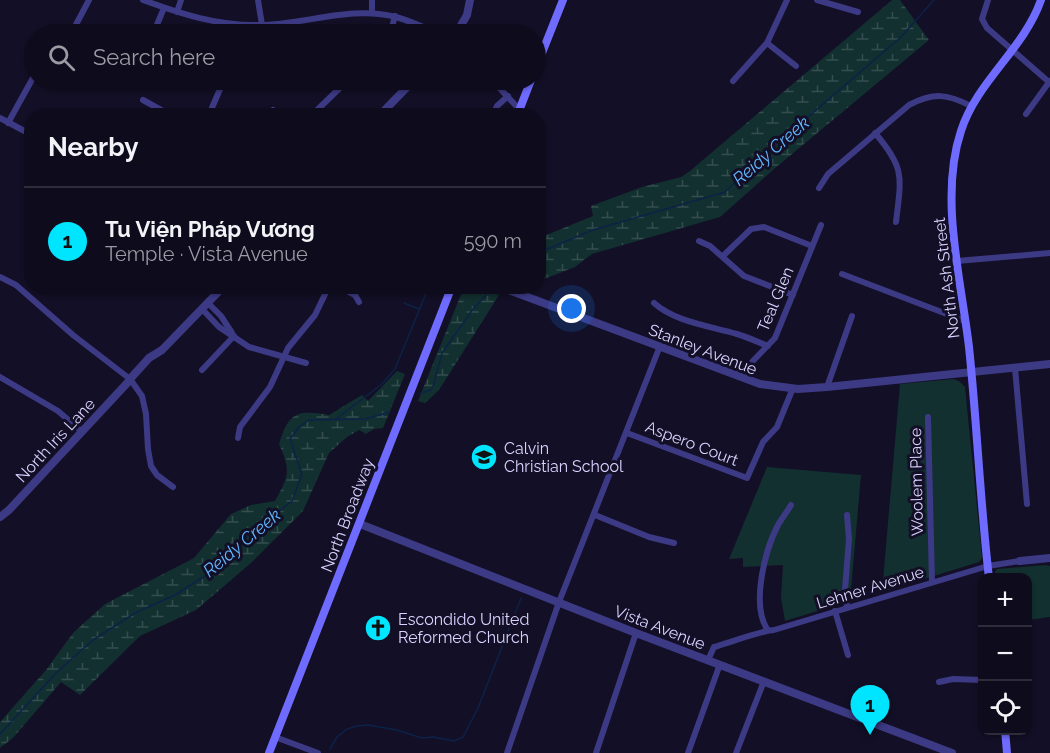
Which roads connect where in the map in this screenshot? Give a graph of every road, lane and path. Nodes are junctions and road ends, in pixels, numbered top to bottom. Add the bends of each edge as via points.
1 (88, 0) edge
2 (143, 0) edge
3 (181, 0) edge
4 (258, 0) edge
5 (372, 0) edge
6 (470, 0) edge
7 (563, 0) edge
8 (788, 0) edge
9 (817, 0) edge
10 (988, 0) edge
11 (1041, 0) edge
12 (164, 8) junction
13 (177, 12) junction
14 (858, 12) dead end
15 (372, 13) junction
16 (395, 16) junction
17 (76, 24) edge
18 (157, 24) edge
19 (233, 24) edge
20 (262, 24) edge
21 (271, 24) edge
22 (393, 24) edge
23 (415, 24) edge
24 (462, 24) edge
25 (546, 43) edge
26 (768, 43) junction
27 (1012, 51) junction
28 (796, 66) dead end
29 (733, 81) dead end
30 (1049, 82) edge
31 (26, 90) edge
32 (220, 90) edge
33 (338, 90) edge
34 (405, 90) edge
35 (501, 90) edge
36 (527, 90) edge
37 (507, 96) junction
38 (143, 100) dead end
39 (971, 106) junction
40 (158, 108) edge
41 (212, 108) edge
42 (319, 108) edge
43 (388, 108) edge
44 (496, 108) edge
45 (515, 108) edge
46 (520, 108) edge
47 (1026, 114) dead end
48 (0, 118) edge
49 (8, 123) junction
50 (24, 131) edge
51 (875, 133) junction
52 (819, 188) dead end
53 (896, 222) dead end
54 (821, 225) dead end
55 (699, 241) dead end
56 (812, 246) junction
57 (1050, 253) edge
58 (723, 256) junction
59 (957, 261) junction
60 (842, 274) dead end
61 (0, 277) edge
62 (24, 292) edge
63 (26, 294) edge
64 (216, 294) edge
65 (325, 294) edge
66 (353, 294) edge
67 (449, 294) edge
68 (520, 294) edge
69 (793, 295) junction
70 (359, 302) dead end
71 (654, 303) dead end
72 (205, 306) junction
73 (852, 316) dead end
74 (965, 321) junction
75 (234, 336) junction
76 (660, 346) junction
77 (768, 346) junction
78 (283, 358) junction
79 (306, 363) dead end
80 (1050, 364) edge
81 (1014, 368) junction
82 (202, 370) dead end
83 (971, 372) junction
84 (0, 377) edge
85 (130, 379) junction
86 (745, 379) junction
87 (827, 387) junction
88 (793, 388) junction
89 (928, 417) dead end
90 (81, 431) junction
91 (627, 433) junction
92 (238, 438) dead end
93 (173, 487) dead end
94 (1027, 504) dead end
95 (791, 506) dead end
96 (595, 515) junction
97 (847, 515) dead end
98 (0, 517) edge
99 (360, 524) junction
100 (674, 543) dead end
101 (1050, 558) edge
102 (1020, 561) joint
103 (988, 566) junction
104 (989, 573) edge
105 (932, 582) junction
106 (560, 602) junction
107 (847, 607) junction
108 (835, 610) junction
109 (767, 629) junction
110 (636, 633) junction
111 (848, 655) dead end
112 (708, 660) junction
113 (720, 664) junction
114 (978, 680) edge
115 (764, 681) junction
116 (939, 682) dead end
117 (1005, 735) edge
118 (275, 737) junction
119 (269, 753) edge
120 (318, 753) edge
121 (507, 753) edge
122 (596, 753) edge
123 (688, 753) edge
124 (736, 753) edge
125 (952, 753) edge
126 (1007, 753) edge

1 - 17 street
2 - 12 street
3 - 13 street
4 - 20 street
5 - 15 street
6 - 24 street
7 - 25 main road
8 - 26 street
9 - 14 street
10 - 27 street via 982,19
11 - 27 main road, North Ash Street
12 - 13 street
12 - 18 street
13 - 19 street
15 - 16 street
15 - 21 street
16 - 22 street
16 - 23 street
26 - 28 street
26 - 29 street
27 - 30 street
27 - 39 main road, North Ash Street
30 - 47 street
31 - 49 street
32 - 41 street
33 - 42 street
34 - 43 street
35 - 37 street
36 - 46 main road
37 - 44 street
37 - 45 street
38 - 40 street
39 - 51 street via 942,96 924,97
39 - 59 main road, North Ash Street via 953,167
48 - 49 street
49 - 50 street
51 - 52 street via 828,174
51 - 53 street via 892,152 900,175
54 - 56 street, Teal Glen
55 - 58 street
56 - 58 street via 757,226
56 - 69 street, Teal Glen
57 - 59 street
58 - 69 street via 744,276
59 - 74 main road, North Ash Street
60 - 74 street
61 - 62 street
63 - 85 street
64 - 72 street, North Iris Lane
65 - 78 street via 315,315
66 - 70 street
67 - 99 main road, North Broadway
68 - 76 street, Stanley Avenue
69 - 77 street, Teal Glen
71 - 77 street via 673,316
72 - 75 street via 219,327
72 - 85 street, North Iris Lane
73 - 87 street
74 - 83 main road, North Ash Street
75 - 78 street via 249,347
75 - 82 street
76 - 86 street, Stanley Avenue
76 - 91 street
77 - 86 street, Teal Glen via 751,363
78 - 79 street
78 - 92 street via 270,387 240,427
80 - 81 street, Stanley Avenue
81 - 83 street, Stanley Avenue
81 - 94 street
83 - 87 street, Stanley Avenue
83 - 103 main road, North Ash Street
84 - 90 street via 58,411
85 - 90 street, North Iris Lane
85 - 93 street via 142,396 151,466
86 - 88 street, Stanley Avenue
87 - 88 street, Stanley Avenue
88 - 91 street, Aspero Court via 777,428 763,442 747,478
89 - 105 street, Woolem Place
90 - 98 street, North Iris Lane
91 - 96 street
95 - 109 street via 778,525 762,568 761,598
96 - 100 street
96 - 106 street
97 - 107 street
99 - 106 street, Vista Avenue
99 - 118 main road, North Broadway
101 - 102 street, Lehner Avenue
102 - 103 street, Lehner Avenue
103 - 104 main road, North Ash Street
103 - 105 street, Lehner Avenue
105 - 107 street, Lehner Avenue
106 - 110 street, Vista Avenue
106 - 121 street
107 - 108 street, Lehner Avenue
108 - 109 street, Lehner Avenue
108 - 111 street
109 - 112 street, Lehner Avenue via 714,647
110 - 112 street, Vista Avenue
110 - 122 street
112 - 113 street, Vista Avenue
113 - 115 street, Vista Avenue
113 - 123 street
114 - 116 street
115 - 124 street
115 - 125 street, Vista Avenue
117 - 126 main road
118 - 119 main road, North Broadway
118 - 120 street

